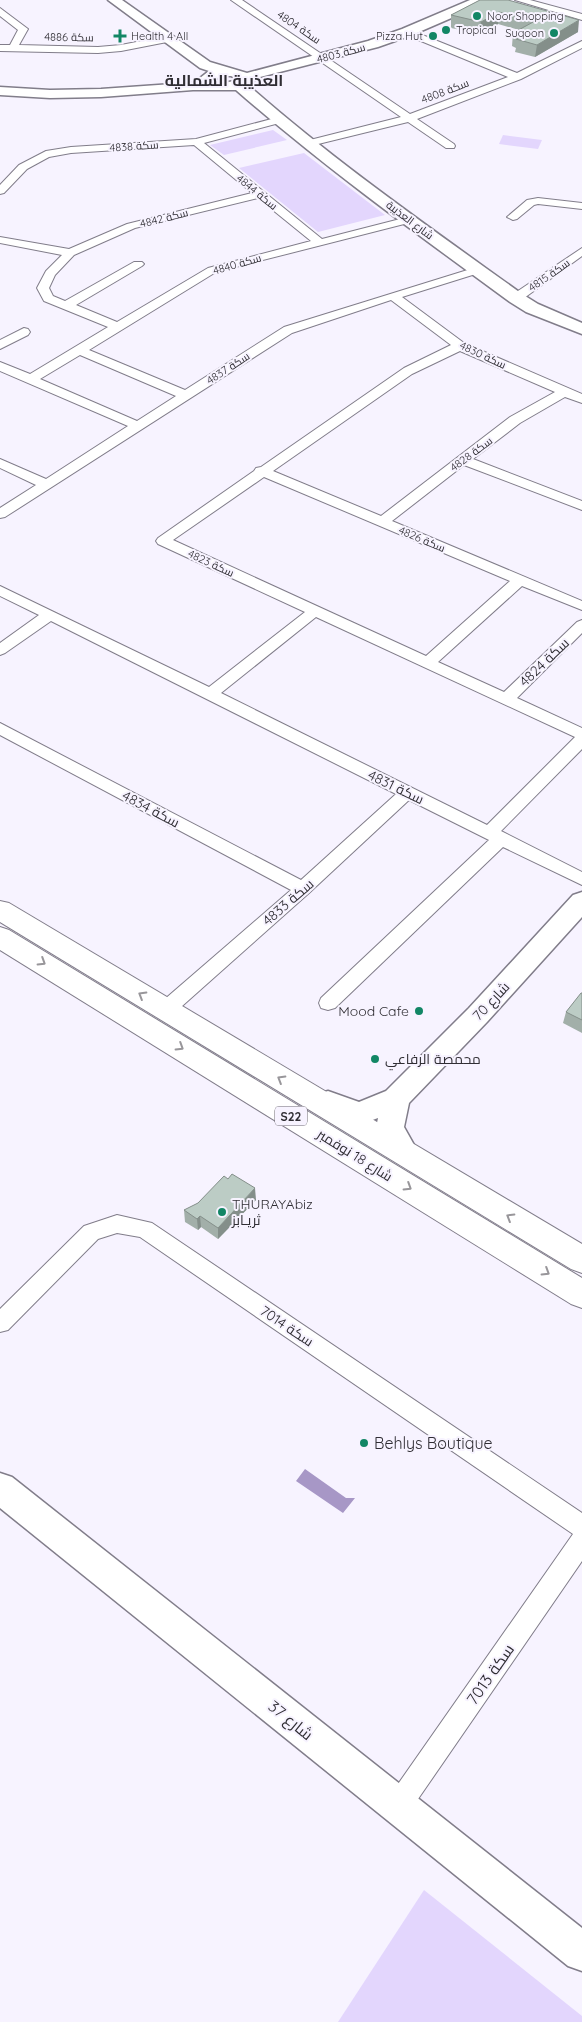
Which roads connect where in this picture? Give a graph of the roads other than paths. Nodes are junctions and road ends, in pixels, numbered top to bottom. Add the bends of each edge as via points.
1 (114, 0) edge
2 (236, 0) edge
3 (481, 0) edge
4 (520, 0) edge
5 (0, 11) edge
6 (582, 17) edge
7 (407, 32) junction
8 (167, 39) junction
9 (582, 44) edge
10 (0, 48) edge
11 (13, 48) junction
12 (570, 50) junction
13 (582, 53) edge
14 (323, 58) junction
15 (517, 76) junction
16 (229, 80) junction
17 (0, 91) edge
18 (410, 118) junction
19 (279, 120) junction
20 (196, 142) junction
21 (310, 144) junction
22 (450, 146) dead end
23 (1, 188) edge
24 (260, 194) junction
25 (582, 206) edge
26 (513, 217) dead end
27 (408, 220) junction
28 (0, 240) edge
29 (318, 242) junction
30 (582, 251) edge
31 (70, 253) junction
32 (138, 264) dead end
33 (478, 270) junction
34 (393, 296) junction
35 (516, 298) junction
36 (67, 305) junction
37 (119, 327) junction
38 (582, 329) edge
39 (24, 332) dead end
40 (0, 345) edge
41 (460, 346) junction
42 (79, 350) junction
43 (0, 366) edge
44 (31, 379) junction
45 (564, 392) junction
46 (186, 396) junction
47 (582, 399) edge
48 (138, 426) junction
49 (463, 460) junction
50 (0, 463) edge
51 (261, 471) junction
52 (46, 484) junction
53 (582, 506) edge
54 (0, 514) edge
55 (382, 522) junction
56 (520, 580) junction
57 (0, 590) edge
58 (582, 606) edge
59 (315, 611) junction
60 (50, 615) junction
61 (582, 625) edge
62 (0, 650) edge
63 (428, 663) junction
64 (210, 694) junction
65 (506, 699) junction
66 (0, 728) edge
67 (582, 734) edge
68 (582, 739) edge
69 (408, 792) junction
70 (495, 836) junction
71 (582, 879) edge
72 (303, 890) junction
73 (582, 901) edge
74 (0, 910) edge
75 (0, 937) edge
76 (328, 1003) dead end
77 (165, 1010) junction
78 (308, 1095) junction
79 (396, 1099) junction
80 (404, 1152) junction
81 (582, 1260) edge
82 (582, 1294) edge
83 (0, 1323) edge
84 (0, 1488) edge
85 (582, 1527) edge
86 (582, 1541) edge
87 (398, 1806) junction
88 (582, 1952) edge

1 - 8 street, شارع العذيبة
2 - 14 street, سكة 4804
3 - 7 street, سكة 4803
4 - 6 street
5 - 11 street via 23,29
7 - 14 street, سكة 4803
7 - 15 street
8 - 11 street, سكة 4886 via 113,49
8 - 16 street, شارع العذيبة
9 - 12 street, سكة 4808
10 - 11 street, سكة 4886
12 - 13 street
12 - 15 street, سكة 4808
14 - 16 street, سكة 4803
14 - 18 street, سكة 4804
15 - 18 street, سكة 4808
16 - 16 street, شارع العذيبة via 223,72
16 - 17 street, سكة 4803 via 101,93
16 - 19 street, شارع العذيبة
18 - 21 street, سكة 4808
18 - 22 street
19 - 20 street, سكة 4838
19 - 21 street, شارع العذيبة
20 - 23 street, سكة 4838 via 46,154 23,167
20 - 24 street, سكة 4844
21 - 27 street, شارع العذيبة
24 - 29 street, سكة 4844
24 - 31 street, سكة 4842 via 131,226
25 - 26 street via 530,202
27 - 29 street, سكة 4840
27 - 33 street, شارع العذيبة
28 - 31 street
29 - 37 street, سكة 4840 via 212,270
30 - 35 street, سكة 4815
31 - 36 street, سكة 4842 via 50,274 43,288 48,298
32 - 36 street
33 - 34 street, سكة 4837
33 - 35 street, شارع العذيبة
34 - 41 street, سكة 4830
34 - 46 street, سكة 4837 via 288,330
35 - 38 street, شارع العذيبة
36 - 37 street, سكة 4842
37 - 42 street, سكة 4840
39 - 40 street
41 - 45 street, سكة 4830
41 - 51 street, سكة 4823 via 408,371
42 - 44 street, سكة 4840
42 - 46 street
43 - 44 street
44 - 48 street
45 - 47 street, سكة 4830
45 - 49 street, سكة 4828 via 515,420
46 - 48 street, سكة 4837
48 - 52 street, سكة 4837
49 - 53 street
49 - 55 street, سكة 4828
50 - 52 street
51 - 55 street, سكة 4826
51 - 59 street, سكة 4823 via 163,541
52 - 54 street, سكة 4837
55 - 56 street, سكة 4826
56 - 58 street, سكة 4826
56 - 63 street
57 - 60 street, سكة 4831
59 - 63 street, سكة 4823
59 - 64 street
60 - 62 street
60 - 64 street, سكة 4831
61 - 65 street, سكة 4824
63 - 65 street, سكة 4823
64 - 69 street, سكة 4831
65 - 67 street, سكة 4823
66 - 72 street, سكة 4834
68 - 70 street
69 - 70 street, سكة 4831
69 - 72 street, سكة 4833
70 - 71 street, سكة 4831
70 - 76 street
72 - 77 street, سكة 4833
73 - 79 street, شارع 70 via 485,1008
77 -> 74 main road, شارع 18 نوفمبر / S22
75 -> 82 main road, شارع 18 نوفمبر / S22
78 -> 77 main road, شارع 18 نوفمبر / S22
78 - 79 street, شارع 70 via 359,1114
78 - 80 main road, شارع 18 نوفمبر / S22
79 - 80 street via 390,1128
81 -> 80 main road, شارع 18 نوفمبر / S22
83 - 85 street, سكة 7014 via 91,1232 117,1224 145,1229
84 - 87 street, شارع 37
86 - 87 street, سكة 7013
87 - 88 street, شارع 37

